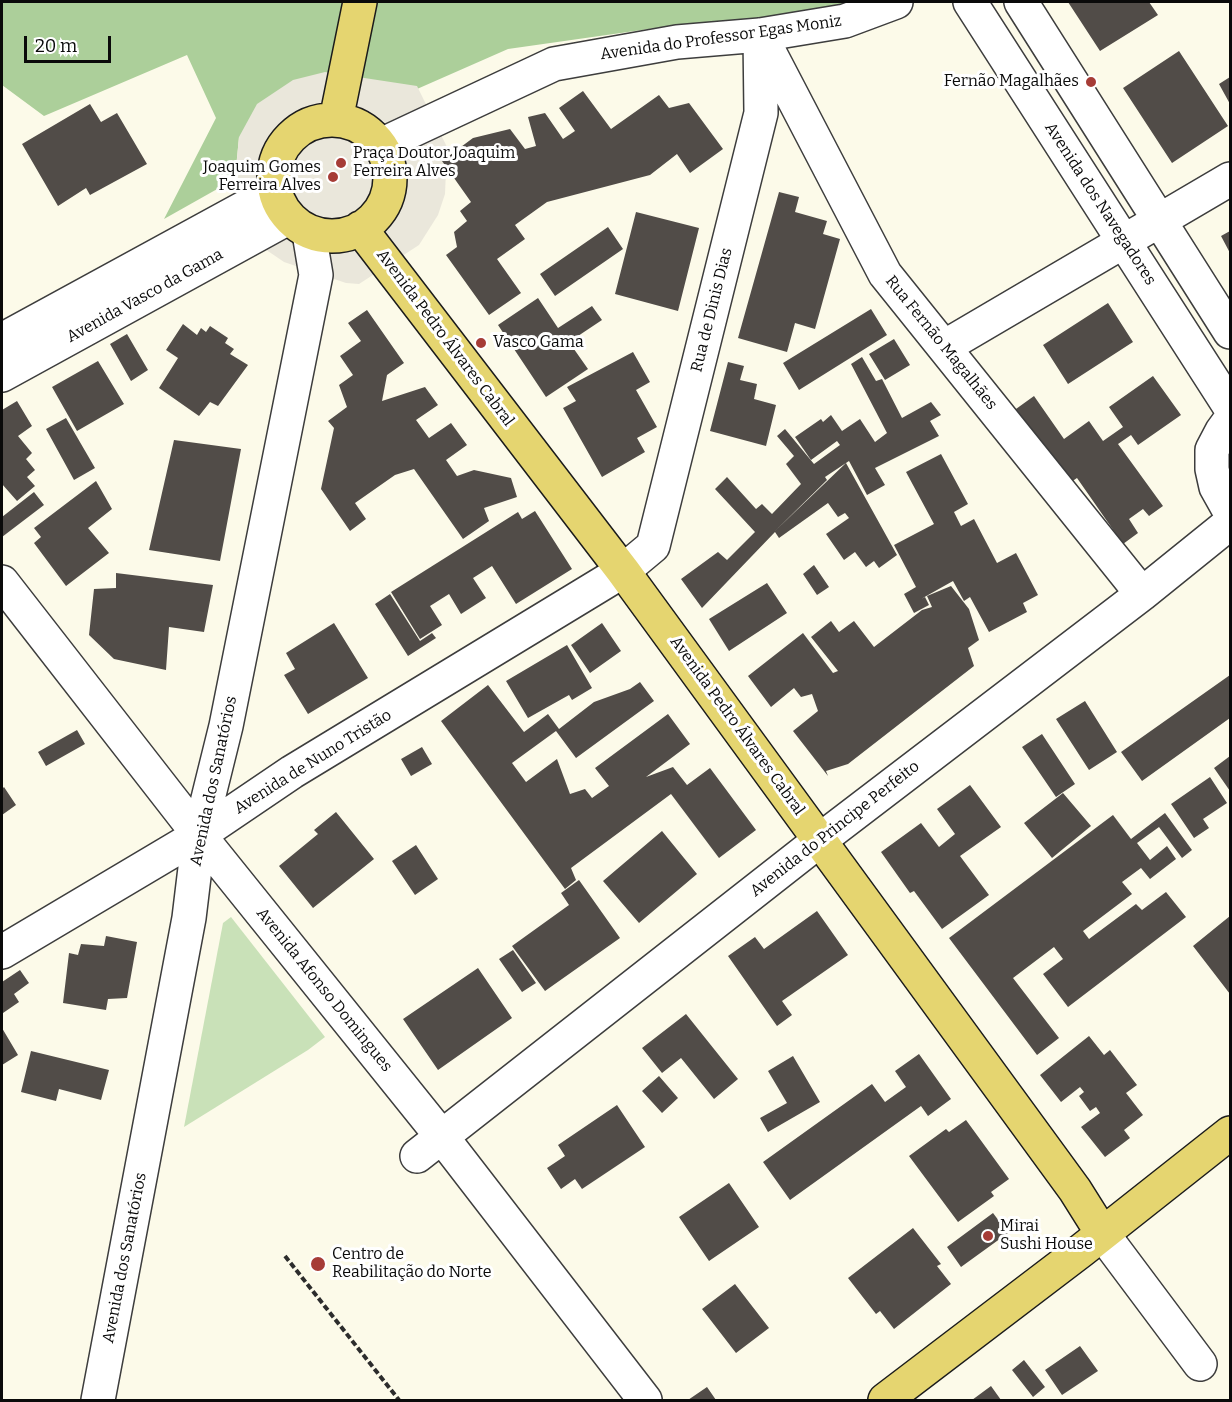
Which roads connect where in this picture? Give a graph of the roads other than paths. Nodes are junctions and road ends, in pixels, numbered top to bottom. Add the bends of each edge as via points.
1 (360, 2) edge
2 (896, 2) edge
3 (970, 2) edge
4 (1021, 2) edge
5 (760, 35) junction
6 (336, 120) junction
7 (381, 144) junction
8 (1230, 178) edge
9 (291, 214) junction
10 (1159, 220) junction
11 (360, 228) junction
12 (1124, 241) junction
13 (1230, 332) edge
14 (2, 340) edge
15 (944, 347) junction
16 (2, 375) edge
17 (1230, 407) edge
18 (1230, 420) edge
19 (1230, 512) edge
20 (1230, 523) edge
21 (623, 571) junction
22 (2, 582) edge
23 (1142, 594) junction
24 (199, 835) junction
25 (820, 840) junction
26 (2, 952) edge
27 (1230, 1133) edge
28 (429, 1147) junction
29 (1102, 1233) junction
30 (1200, 1364) dead end
31 (98, 1401) edge
32 (645, 1401) edge
33 (885, 1401) edge

1 - 6 main road
2 - 5 street, Avenida do Professor Egas Moniz via 845,21
3 - 12 street, Avenida dos Navegadores
4 - 10 street
5 - 7 street, Avenida do Professor Egas Moniz via 677,42 554,64
5 - 15 street, Rua Fernão Magalhães via 885,274
5 - 21 street, Rua de Dinis Dias via 761,113 653,546
6 - 7 main road, Avenida dos Sanatórios via 354,121
6 - 9 main road, Avenida dos Sanatórios via 318,121 302,128 278,155 274,172
7 - 11 main road via 392,180 387,199 375,217
8 - 10 street
9 - 11 main road via 326,236
9 - 14 street, Avenida Vasco da Gama
9 - 16 street, Avenida Vasco da Gama
9 - 24 street, Avenida dos Sanatórios via 316,275 226,726
10 - 12 street
10 - 13 street
11 - 21 main road, Avenida Pedro Álvares Cabral
12 - 15 street
12 - 17 street, Avenida dos Navegadores
15 - 23 street, Rua Fernão Magalhães
18 - 19 street via 1212,450 1216,487
20 - 23 street, Avenida do Principe Perfeito
21 - 24 street, Avenida de Nuno Tristão via 292,772
21 - 25 main road, Avenida Pedro Álvares Cabral
22 - 24 street, Avenida Afonso Domingues
23 - 25 street, Avenida do Principe Perfeito
24 - 26 street, Avenida de Nuno Tristão
24 - 28 street, Avenida Afonso Domingues
24 - 31 street, Avenida dos Sanatórios via 189,918
25 - 28 street, Avenida do Principe Perfeito
25 - 29 main road, Avenida Pedro Álvares Cabral via 1075,1190
27 - 29 main road
28 - 32 street, Avenida Afonso Domingues
29 - 30 street
29 - 33 main road

